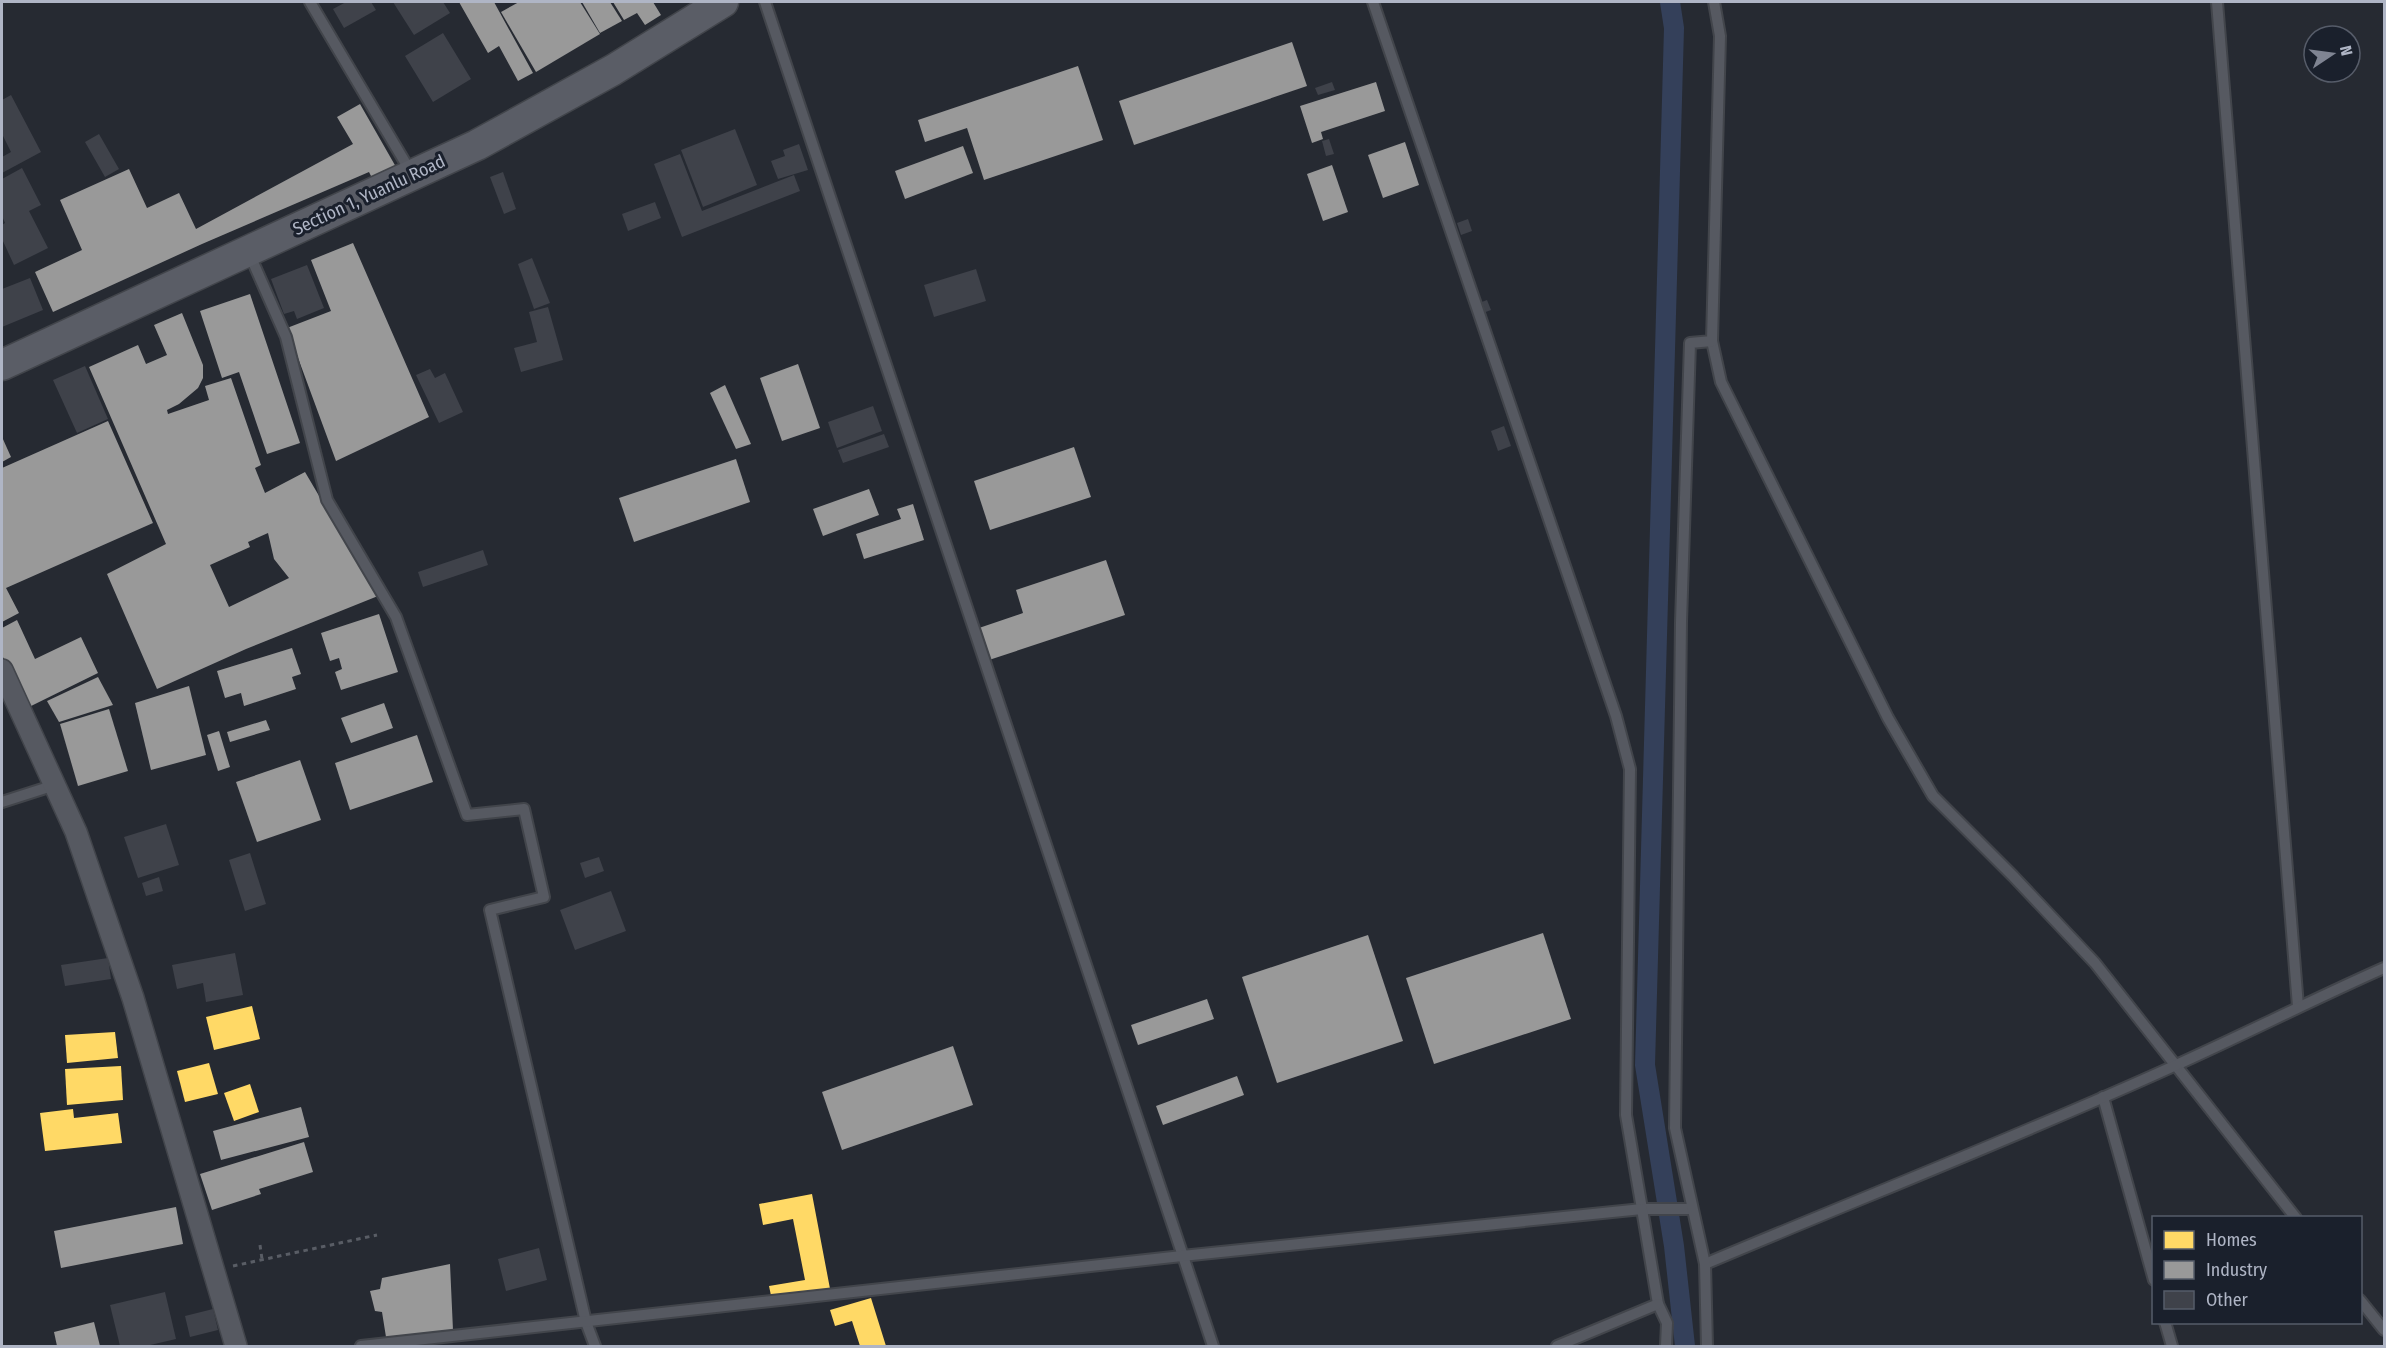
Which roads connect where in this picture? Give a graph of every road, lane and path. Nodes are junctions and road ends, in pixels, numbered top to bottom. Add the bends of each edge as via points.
1 (310, 2) edge
2 (723, 2) edge
3 (765, 2) edge
4 (1373, 2) edge
5 (1714, 2) edge
6 (2217, 2) edge
7 (412, 175) junction
8 (249, 251) junction
9 (1712, 341) junction
10 (2, 365) edge
11 (2, 670) edge
12 (55, 785) junction
13 (2, 802) edge
14 (2385, 968) edge
15 (2298, 1006) junction
16 (2175, 1065) junction
17 (2103, 1097) junction
18 (1642, 1209) junction
19 (1692, 1209) junction
20 (2294, 1216) edge
21 (377, 1235) dead end
22 (260, 1245) dead end
23 (1182, 1256) junction
24 (262, 1260) junction
25 (1705, 1264) junction
26 (214, 1270) junction
27 (2152, 1273) edge
28 (2362, 1300) edge
29 (1658, 1304) junction
30 (586, 1322) junction
31 (2165, 1324) edge
32 (2385, 1330) edge
33 (236, 1347) edge
34 (361, 1347) edge
35 (595, 1347) edge
36 (1213, 1347) edge
37 (1557, 1347) edge
38 (1666, 1347) edge
39 (1707, 1347) edge
40 (2172, 1347) edge

1 - 7 lane
2 - 7 main road, Section 1, Yuanlu Road via 613,70 477,145
3 - 23 lane
4 - 18 lane via 1616,716 1630,769 1626,1115
5 - 9 lane via 1720,36
6 - 15 lane
7 - 8 main road, Section 1, Yuanlu Road
8 - 10 main road, Section 1, Yuanlu Road
8 - 30 lane via 286,337 327,500 396,618 467,815 524,809 544,897 490,910
9 - 16 lane via 1721,382 1888,718 1932,796 2095,963
9 - 19 lane via 1690,343 1681,622 1675,1128
11 - 12 street
12 - 13 lane
12 - 26 street via 76,832 133,998
14 - 15 lane
15 - 16 lane
16 - 17 lane
16 - 20 lane
17 - 25 lane
17 - 27 lane
18 - 19 lane
18 - 23 lane
18 - 29 lane
19 - 25 lane
21 - 24 path
22 - 24 path
23 - 30 lane
23 - 36 lane
24 - 26 path
25 - 39 lane
26 - 33 street
28 - 32 lane
29 - 37 lane
29 - 38 lane via 1667,1323
30 - 34 lane
30 - 35 lane
31 - 40 lane

